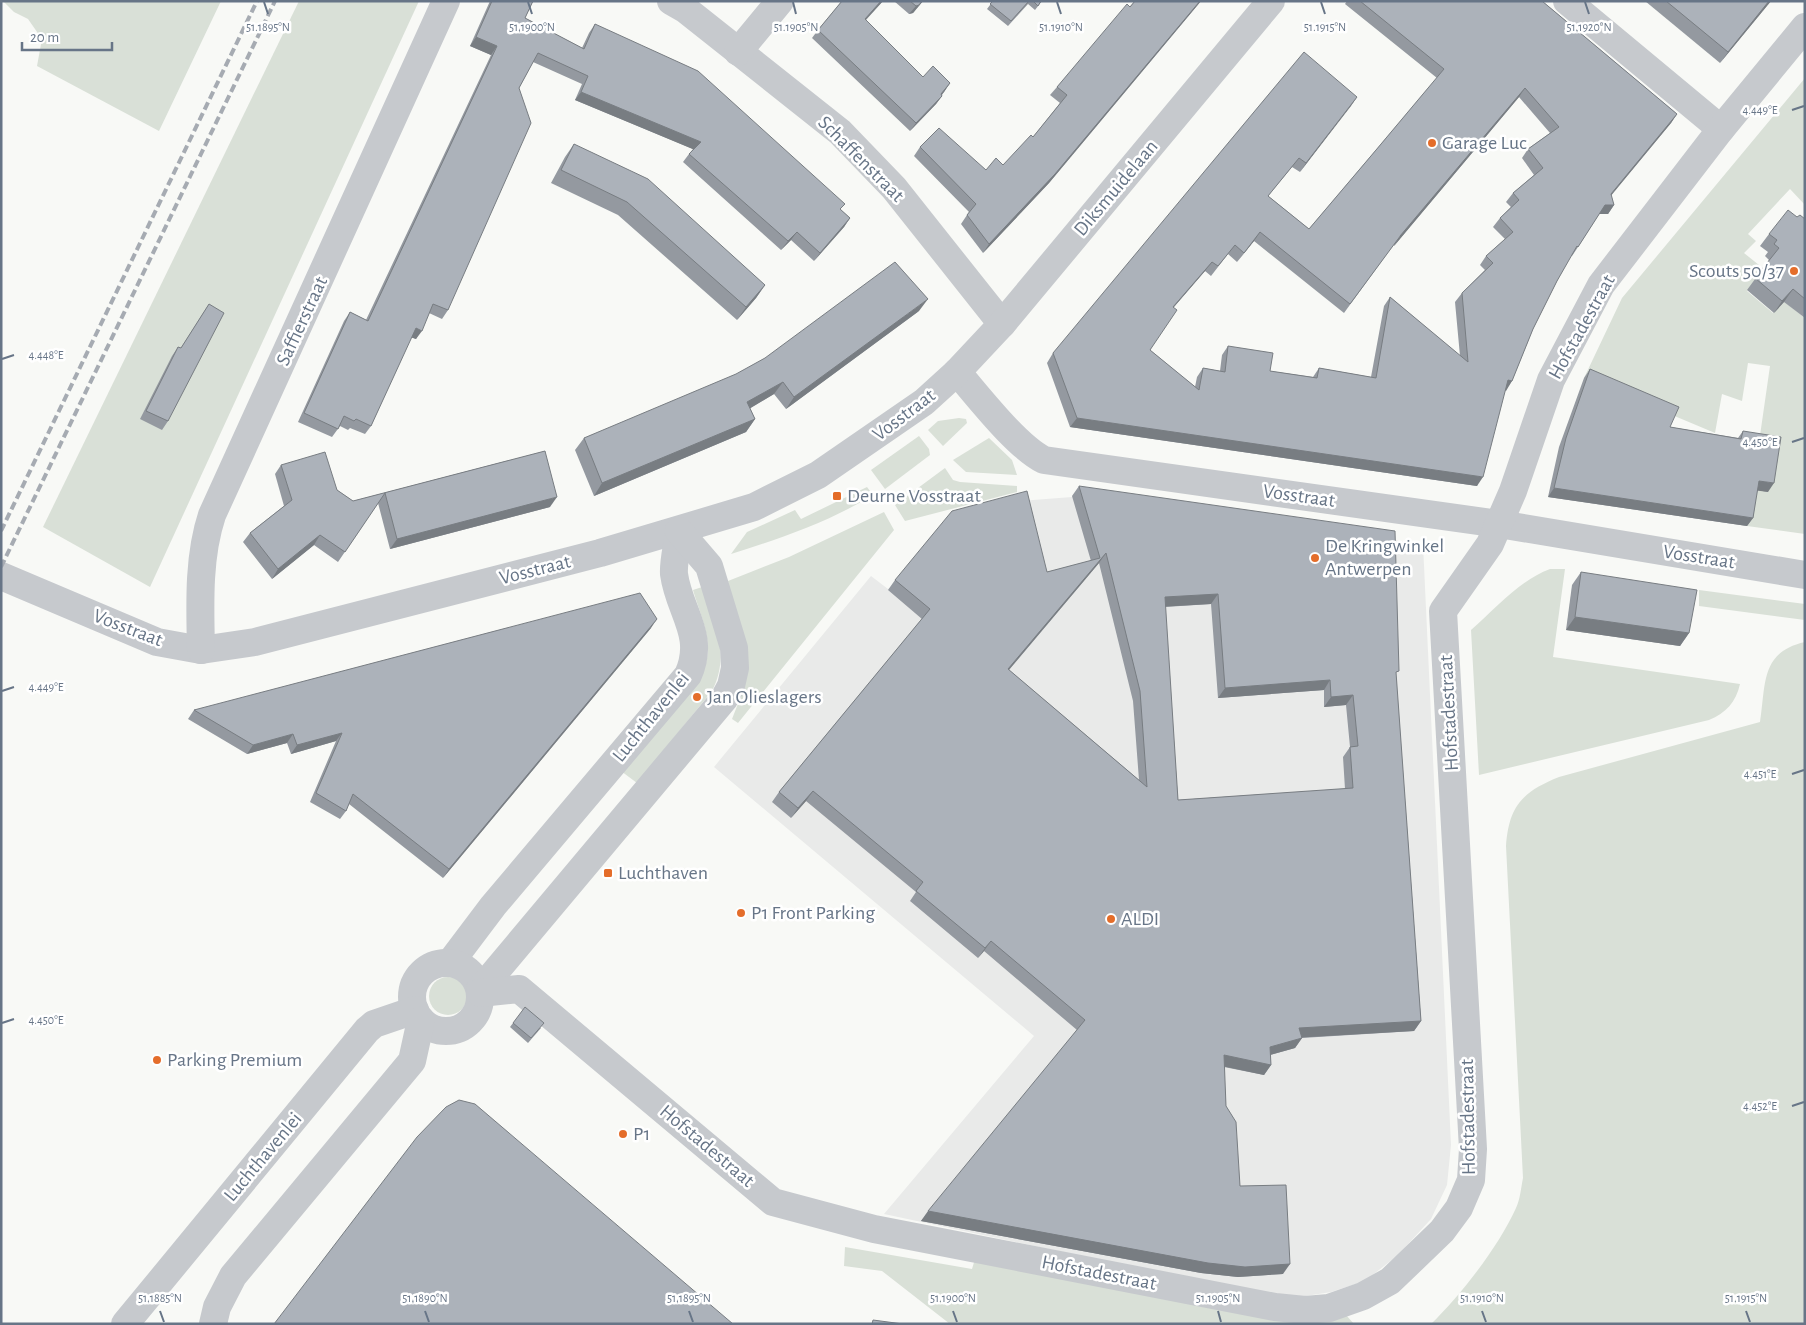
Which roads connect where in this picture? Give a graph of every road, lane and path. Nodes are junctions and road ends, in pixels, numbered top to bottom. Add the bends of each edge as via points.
1 (446, 1) edge
2 (671, 1) edge
3 (780, 1) edge
4 (1271, 1) edge
5 (1568, 1) edge
6 (1805, 27) edge
7 (738, 52) junction
8 (1720, 129) junction
9 (1002, 324) junction
10 (957, 372) junction
11 (1499, 524) junction
12 (679, 531) junction
13 (1805, 575) edge
14 (1, 576) edge
15 (201, 650) junction
16 (596, 786) junction
17 (629, 813) junction
18 (450, 962) junction
19 (480, 991) junction
20 (418, 1015) junction
21 (124, 1324) edge
22 (213, 1324) edge

1 - 15 street, Saffierstraat via 212,515 203,551
2 - 7 street, Schaffenstraat
3 - 7 street
4 - 9 street, Diksmuidelaan
5 - 8 street
6 - 8 street, Hofstadestraat
7 - 9 street, Schaffenstraat via 846,138 894,188
8 - 11 street, Hofstadestraat via 1601,285 1551,380
9 - 10 street, Diksmuidelaan
10 - 11 street, Vosstraat via 1013,434 1035,456 1044,460
10 - 12 street, Vosstraat via 924,402 818,475 754,507
11 - 13 street, Vosstraat
11 - 19 street, Hofstadestraat via 1490,544 1443,611 1473,1149 1472,1180 1459,1208 1442,1231 1390,1281 1363,1296 1329,1308 1275,1307 874,1229 773,1202 520,989
12 - 15 street, Vosstraat via 256,642
12 - 16 street, Luchthavenlei via 674,573 696,647 694,661 688,675
12 - 17 street via 708,566 734,648 735,668 724,700
14 - 15 street, Vosstraat via 157,642
16 - 17 street
16 - 18 street, Luchthavenlei via 493,906
17 - 19 street
18 - 19 street via 468,970
18 - 20 street via 434,965 420,974 412,996
19 - 20 street via 477,1011 460,1027 445,1031 434,1029
20 - 21 street, Luchthavenlei via 374,1024 367,1030
20 - 22 street via 412,1061 233,1276 217,1307

